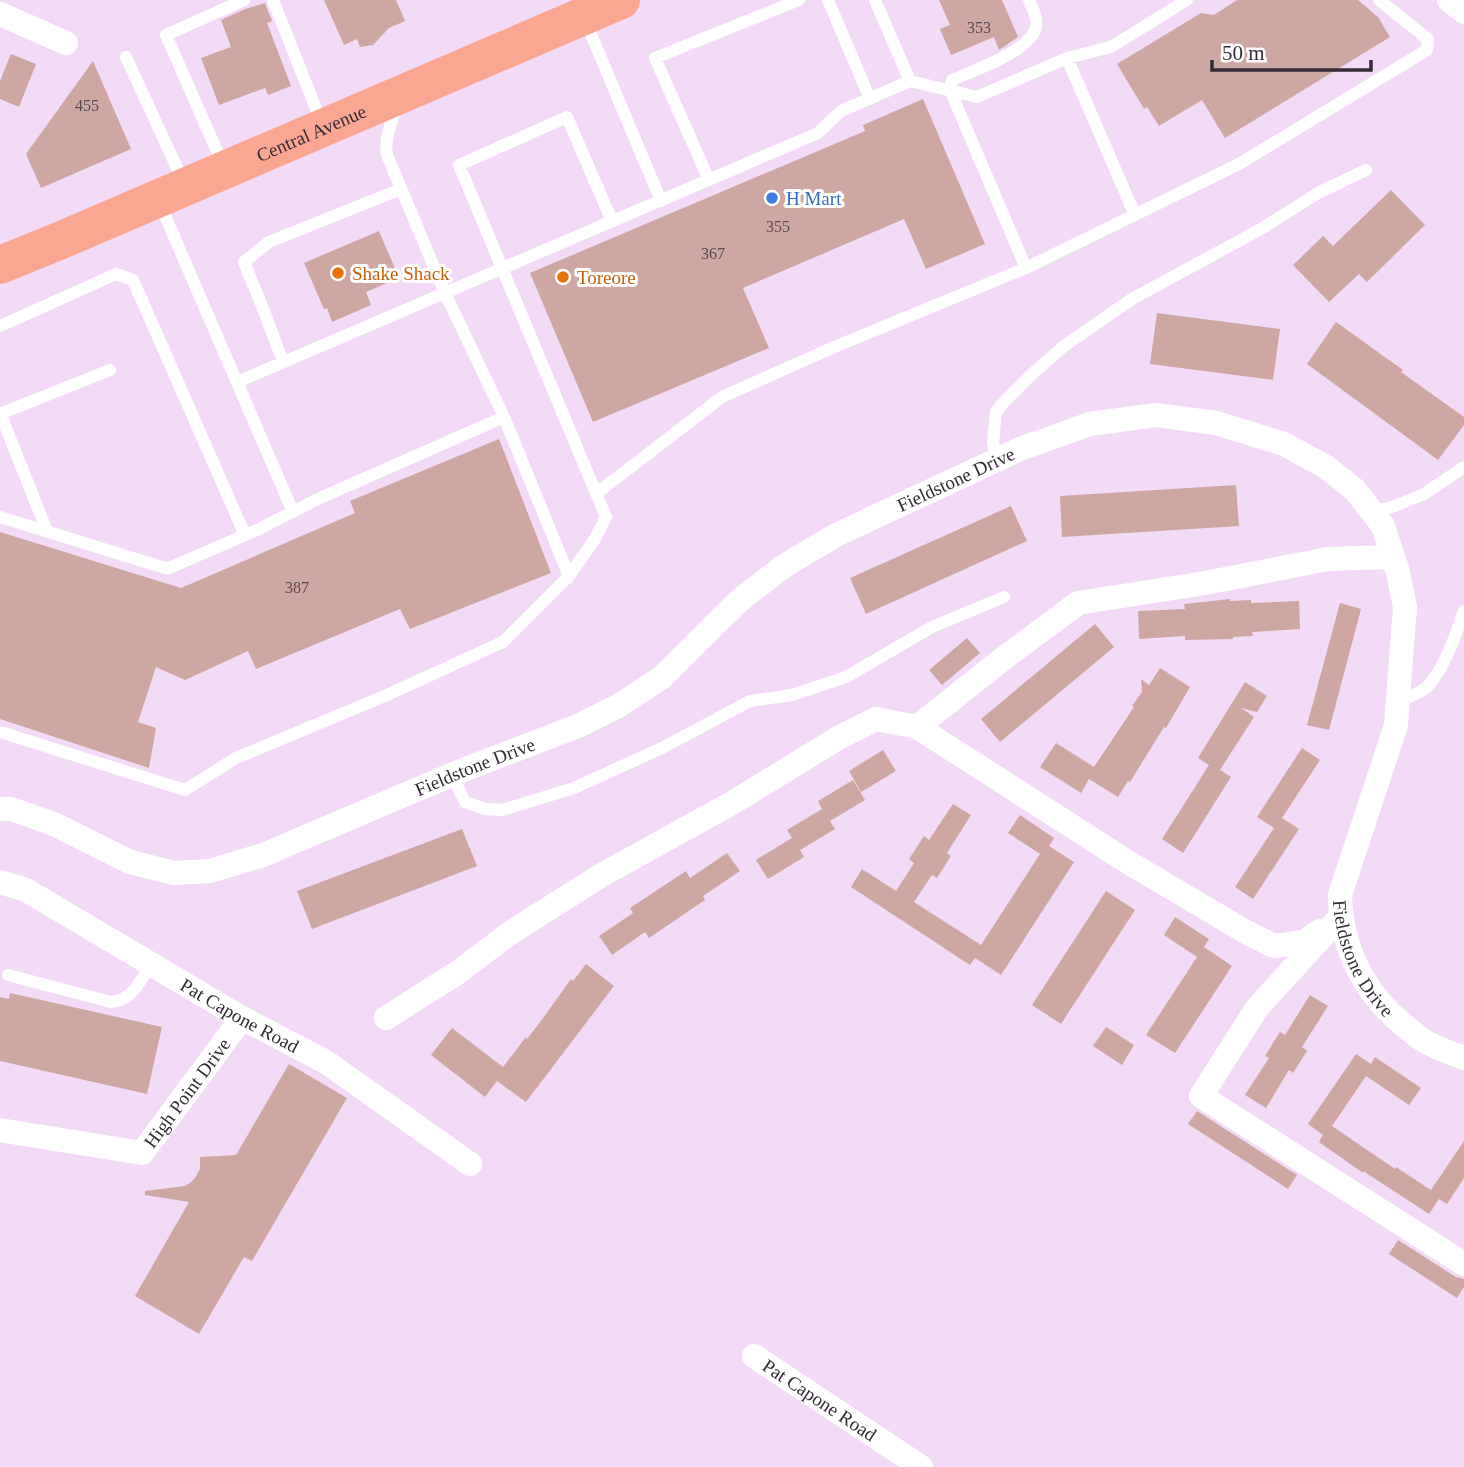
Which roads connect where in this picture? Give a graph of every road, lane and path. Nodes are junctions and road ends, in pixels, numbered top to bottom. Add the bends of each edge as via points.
1 (244, 0) edge
2 (273, 0) edge
3 (621, 0) edge
4 (799, 0) edge
5 (828, 0) edge
6 (874, 0) edge
7 (1028, 0) edge
8 (1187, 0) edge
9 (1379, 0) edge
10 (1450, 0) edge
11 (1464, 12) edge
12 (0, 14) edge
13 (583, 16) junction
14 (66, 43) dead end
15 (125, 57) dead end
16 (1067, 58) junction
17 (910, 81) junction
18 (950, 90) junction
19 (402, 94) junction
20 (870, 99) junction
21 (323, 128) junction
22 (226, 170) junction
23 (1366, 170) dead end
24 (709, 180) junction
25 (401, 189) junction
26 (172, 193) junction
27 (661, 201) junction
28 (1135, 215) junction
29 (611, 221) junction
30 (0, 265) edge
31 (503, 268) junction
32 (1026, 268) junction
33 (445, 293) junction
34 (0, 326) edge
35 (283, 362) junction
36 (110, 370) dead end
37 (237, 382) junction
38 (0, 413) edge
39 (504, 417) junction
40 (997, 460) junction
41 (1464, 467) edge
42 (597, 493) junction
43 (293, 512) junction
44 (1372, 512) junction
45 (0, 517) edge
46 (47, 531) junction
47 (245, 535) junction
48 (1393, 557) junction
49 (569, 576) junction
50 (1003, 597) dead end
51 (1464, 611) edge
52 (1398, 702) junction
53 (917, 727) junction
54 (0, 732) edge
55 (452, 775) junction
56 (0, 808) edge
57 (0, 882) edge
58 (1340, 917) junction
59 (151, 964) junction
60 (8, 975) dead end
61 (242, 1018) junction
62 (386, 1018) dead end
63 (1464, 1058) edge
64 (0, 1130) edge
65 (470, 1164) dead end
66 (1464, 1264) edge
67 (754, 1356) dead end
68 (920, 1467) edge

1 - 22 lane via 166,35
2 - 21 lane
3 - 13 main road, Central Avenue
4 - 24 lane via 655,58
5 - 20 lane
6 - 17 lane
7 - 18 lane via 1036,16 1030,39 952,80
8 - 16 lane via 1111,47
9 - 28 lane via 1428,39 1427,50 1238,164
10 - 11 street
12 - 14 street
13 - 19 main road, Central Avenue
13 - 27 lane
15 - 26 lane
16 - 18 lane via 977,97
16 - 28 lane
17 - 18 lane
17 - 20 lane
18 - 32 lane
19 - 21 main road, Central Avenue
19 - 25 lane via 385,146
20 - 24 lane via 841,111 818,133
21 - 22 main road, Central Avenue
22 - 26 main road, Central Avenue
23 - 40 lane via 1132,299 1064,346 996,412 993,443
24 - 27 lane
25 - 33 lane
25 - 35 lane via 269,242 244,262
26 - 30 main road, Central Avenue
26 - 37 lane
27 - 29 lane
28 - 32 lane
29 - 31 lane
29 - 31 lane via 567,117 459,165
31 - 33 lane
31 - 42 lane
32 - 42 lane via 722,397
33 - 35 lane
33 - 39 lane
34 - 47 lane via 116,274 133,280
35 - 37 lane
36 - 38 lane
37 - 43 lane
38 - 46 lane
39 - 43 lane
39 - 49 lane
40 - 44 street, Fieldstone Drive via 1090,425 1156,415 1216,423 1284,444 1326,467 1355,490
40 - 55 street, Fieldstone Drive via 836,535 784,566 740,600 661,678 618,706
41 - 44 lane via 1424,494
42 - 49 lane via 606,516
43 - 47 lane
44 - 48 street, Fieldstone Drive
45 - 46 lane
46 - 47 lane via 165,568
48 - 52 street, Fieldstone Drive via 1405,607
48 - 53 street via 1328,559 1078,603
49 - 54 lane via 503,642 236,758 184,790
50 - 55 lane via 932,627 846,677 792,695 750,701 574,788 502,810 486,810 465,802
51 - 52 lane via 1451,647 1428,686
52 - 58 street, Fieldstone Drive via 1396,725 1340,895
53 - 58 street via 1131,864 1274,946 1304,942
53 - 62 street via 876,719 840,737 600,876
55 - 56 street, Fieldstone Drive via 263,855 210,871 174,873 131,862 54,824
57 - 59 street, Pat Capone Road via 26,890
58 - 63 street, Fieldstone Drive via 1366,985 1393,1017 1423,1041
58 - 66 street via 1257,1008 1201,1096
59 - 60 lane via 120,1002
59 - 61 street, Pat Capone Road
61 - 64 street, High Point Drive via 142,1153
61 - 65 street, Pat Capone Road via 326,1062
67 - 68 street, Pat Capone Road

